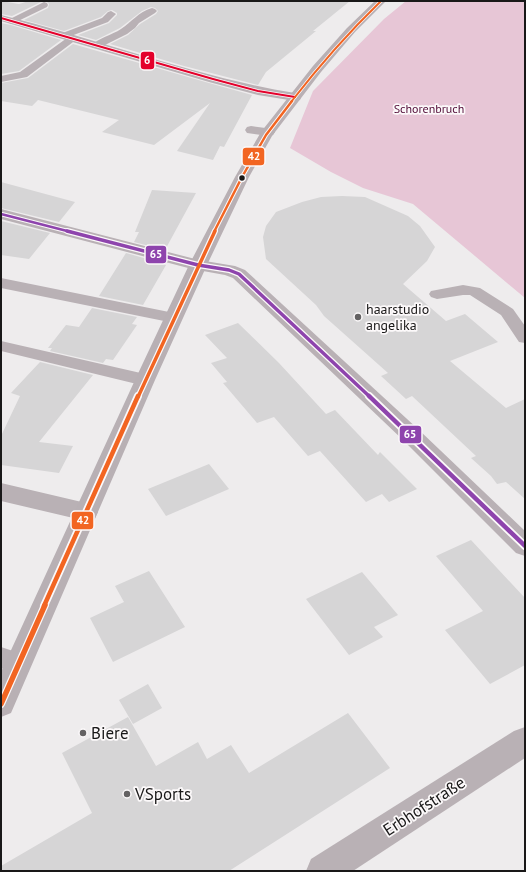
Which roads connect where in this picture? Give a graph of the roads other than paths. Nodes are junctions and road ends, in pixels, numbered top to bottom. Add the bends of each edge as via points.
1 (377, 1) edge
2 (44, 5) dead end
3 (152, 11) dead end
4 (111, 14) dead end
5 (6, 20) edge
6 (67, 38) junction
7 (96, 46) junction
8 (1, 78) edge
9 (296, 97) junction
10 (1, 214) edge
11 (198, 265) junction
12 (1, 283) edge
13 (437, 294) dead end
14 (174, 318) junction
15 (525, 338) edge
16 (1, 346) edge
17 (145, 380) junction
18 (1, 492) edge
19 (86, 512) junction
20 (525, 546) edge
21 (10, 660) edge
22 (1, 704) edge
23 (525, 741) edge
24 (323, 871) edge

1 - 9 main road via 317,69
2 - 5 lane
3 - 7 lane via 134,21 124,32
4 - 6 lane via 105,20
5 - 6 street
6 - 7 street
6 - 8 lane via 65,43 23,75
7 - 9 street via 216,77 258,91
9 - 11 main road via 260,131 242,177
10 - 11 street
11 - 14 main road
11 - 20 street via 239,274
12 - 14 lane
13 - 15 lane via 474,291 507,312
14 - 17 main road
16 - 17 lane
17 - 19 main road
18 - 19 street
19 - 21 main road
21 - 22 main road
23 - 24 street, Erbhofstraße

